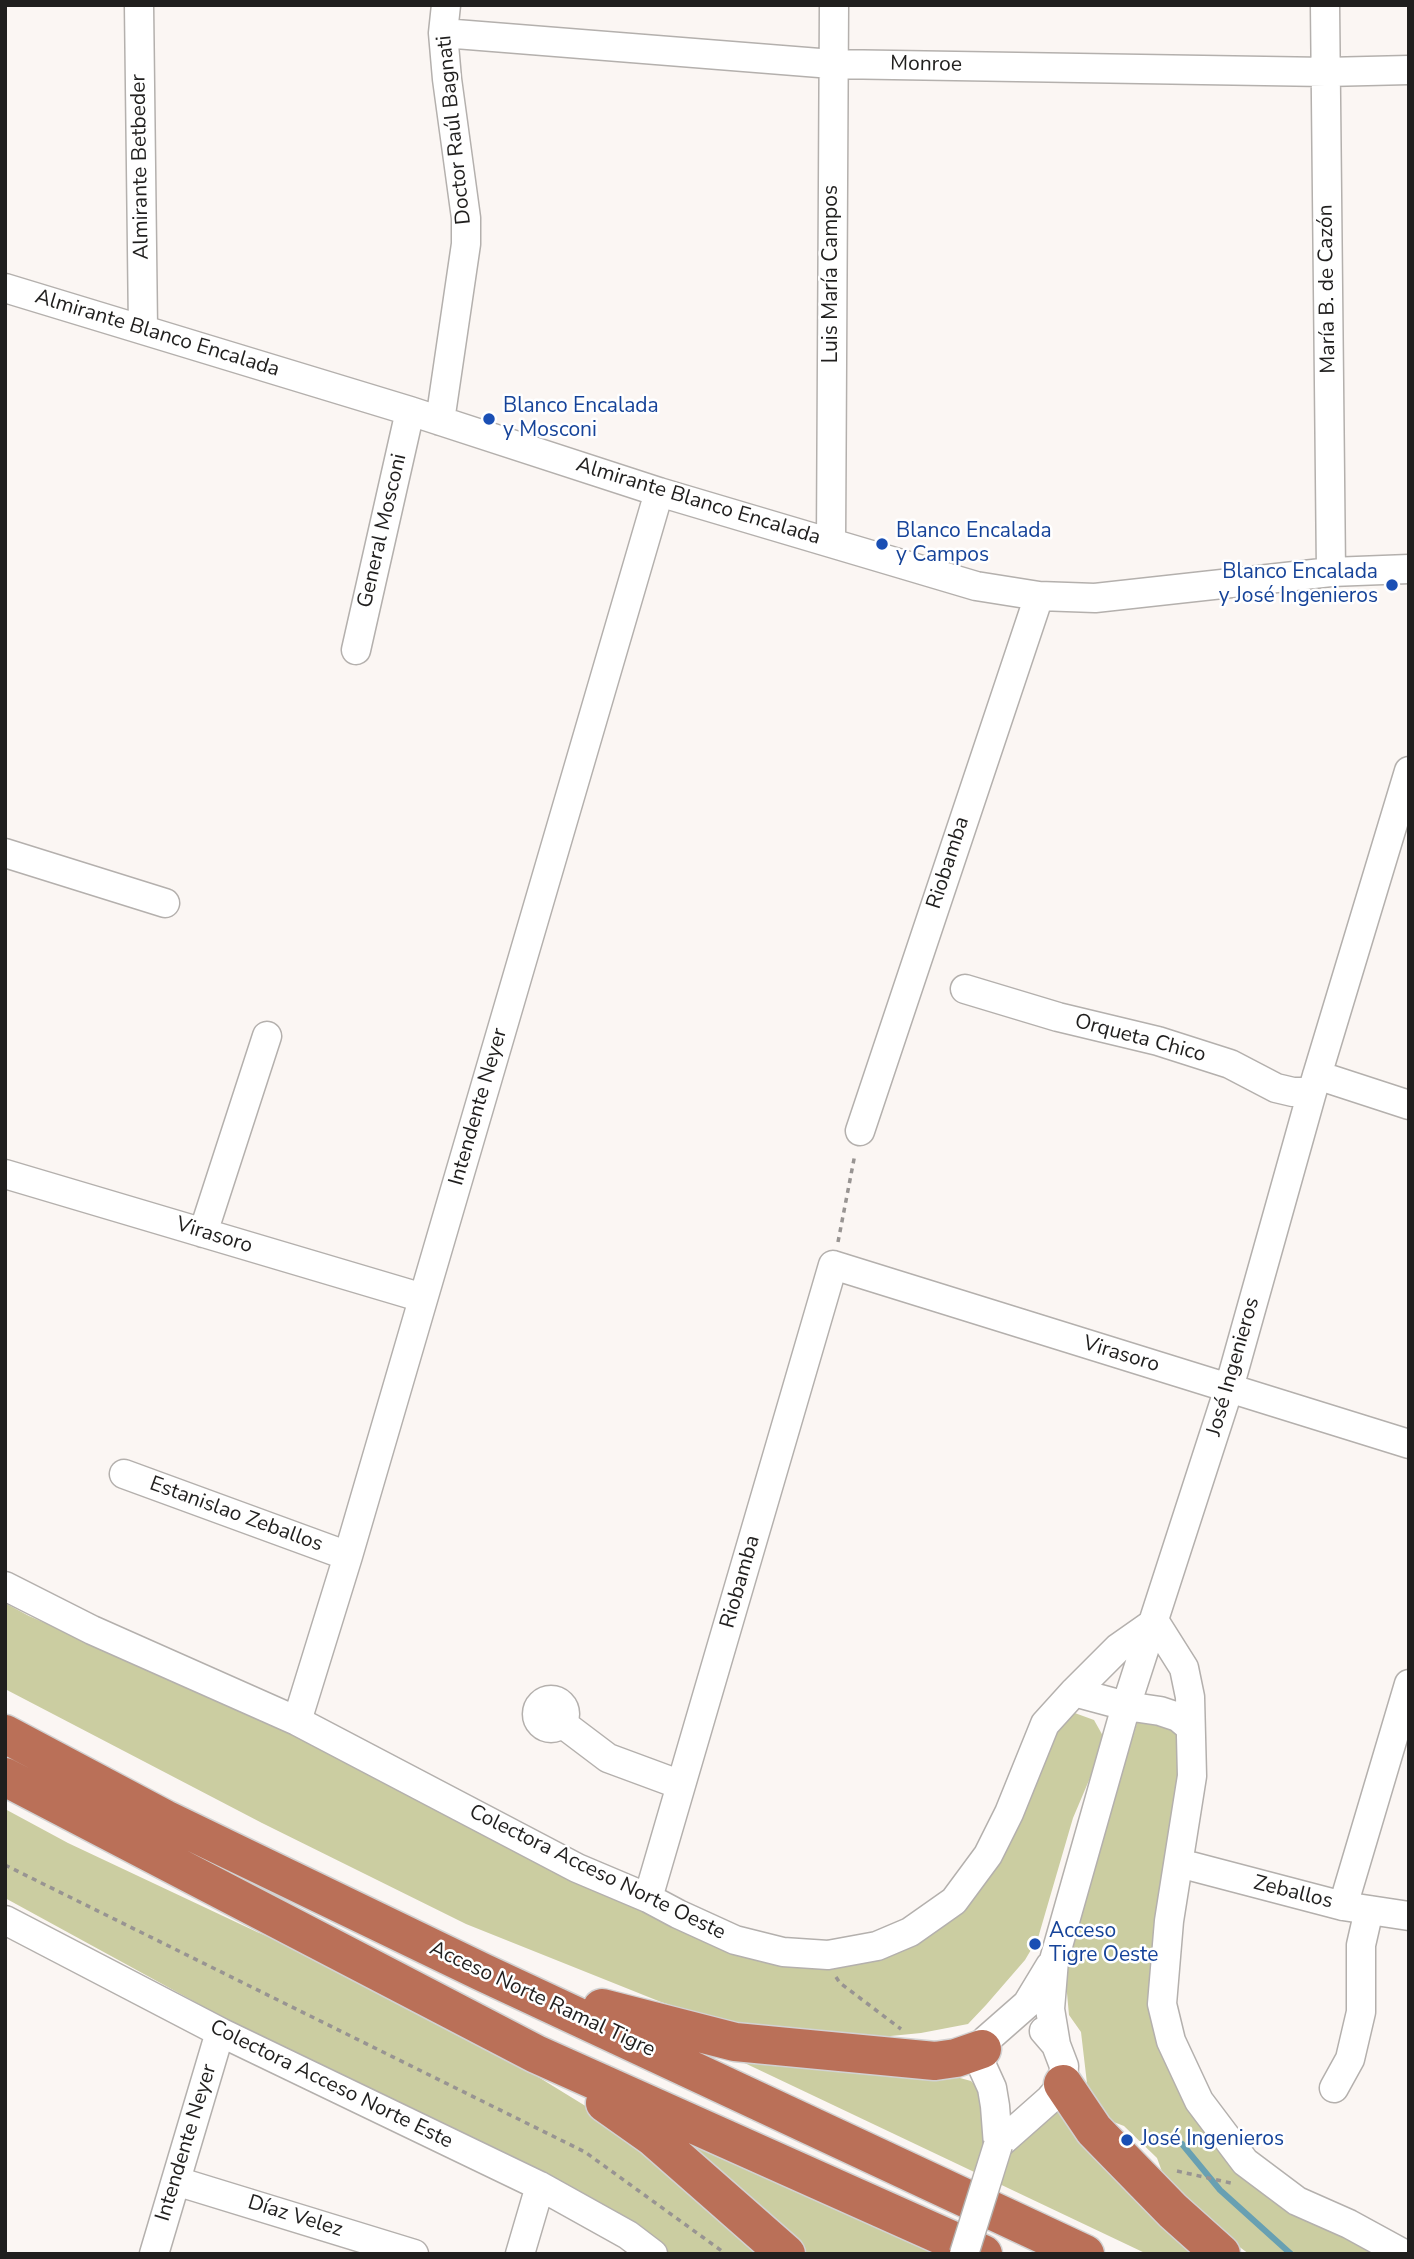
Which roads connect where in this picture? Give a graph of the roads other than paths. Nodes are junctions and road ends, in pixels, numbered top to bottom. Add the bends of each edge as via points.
1 (139, 5) edge
2 (446, 5) edge
3 (834, 5) edge
4 (1325, 5) edge
5 (443, 33) junction
6 (832, 64) junction
7 (1409, 70) edge
8 (1326, 72) junction
9 (5, 288) edge
10 (143, 329) junction
11 (410, 411) junction
12 (440, 421) junction
13 (659, 492) junction
14 (831, 542) junction
15 (1409, 569) edge
16 (1331, 572) junction
17 (1039, 596) junction
18 (356, 650) dead end
19 (1409, 771) edge
20 (5, 853) edge
21 (165, 903) dead end
22 (965, 989) dead end
23 (267, 1036) dead end
24 (1315, 1084) junction
25 (1409, 1105) edge
26 (860, 1131) road end
27 (5, 1174) edge
28 (203, 1233) junction
29 (833, 1265) joint
30 (423, 1298) junction
31 (1229, 1388) junction
32 (1409, 1444) edge
33 (124, 1474) dead end
34 (348, 1556) junction
35 (5, 1586) edge
36 (1155, 1622) junction
37 (1409, 1684) edge
38 (1074, 1692) junction
39 (1126, 1706) junction
40 (297, 1721) junction
41 (563, 1724) dead end
42 (1190, 1727) junction
43 (5, 1734) edge
44 (5, 1777) edge
45 (681, 1785) junction
46 (1179, 1863) junction
47 (648, 1898) junction
48 (1356, 1908) junction
49 (1409, 1916) edge
50 (5, 1920) edge
51 (1054, 1960) junction
52 (482, 1972) junction
53 (220, 2032) junction
54 (991, 2039) junction
55 (1056, 2045) junction
56 (537, 2054) junction
57 (1063, 2084) junction
58 (1334, 2088) dead end
59 (998, 2146) junction
60 (176, 2181) junction
61 (540, 2186) junction
62 (154, 2254) edge
63 (414, 2254) edge
64 (520, 2254) edge
65 (653, 2254) edge
66 (786, 2254) edge
67 (964, 2254) edge
68 (983, 2254) edge
69 (1085, 2254) edge
70 (1221, 2254) edge
71 (1404, 2254) edge

1 - 10 street, Almirante Betbeder
2 - 5 street, Doctor Raúl Bagnati
3 - 6 street, Luis María Campos
4 - 8 street, María B. de Cazón
5 - 6 street, Monroe
5 - 12 street, Doctor Raúl Bagnati via 466,244
6 - 8 street, Monroe
6 - 14 street, Luis María Campos
7 - 8 street, Monroe
8 - 16 street, María B. de Cazón
9 - 10 street, Almirante Blanco Encalada
10 - 11 street, Almirante Blanco Encalada
11 - 12 street, Almirante Blanco Encalada
11 - 18 street, General Mosconi
12 - 13 street, Almirante Blanco Encalada
13 - 14 street, Almirante Blanco Encalada
13 - 30 street, Intendente Neyer
14 - 17 street, Almirante Blanco Encalada via 976,586
15 - 16 street, Almirante Blanco Encalada
16 - 17 street, Almirante Blanco Encalada via 1095,598
17 - 26 street, Riobamba
19 - 24 street, José Ingenieros
20 - 21 street
22 - 24 street, Orqueta Chico via 1158,1041 1230,1064 1276,1088 1293,1092
23 - 28 street
24 - 25 street, Orqueta Chico
24 - 31 street, José Ingenieros
27 - 28 street, Virasoro
28 - 30 street, Virasoro
29 - 31 street, Virasoro
29 - 45 street, Riobamba
30 - 34 street, Intendente Neyer
31 - 32 street, Virasoro
31 - 36 street, José Ingenieros
33 - 34 street, Estanislao Zeballos
34 - 40 street, Intendente Neyer
35 - 40 street, Colectora Acceso Norte Oeste
36 - 38 street, Colectora Acceso Norte Oeste via 1118,1648
36 - 39 street, José Ingenieros
36 - 42 street via 1184,1668
37 - 48 street
38 - 39 street
38 - 47 street, Colectora Acceso Norte Oeste via 1045,1724 988,1855 954,1901 910,1932 877,1946 828,1955 783,1952 735,1940
39 - 42 street via 1160,1711
39 - 51 street, José Ingenieros
40 - 47 street, Colectora Acceso Norte Oeste via 577,1868
41 - 45 street via 608,1758
42 - 46 street via 1192,1776
43 - 52 highway, Acceso Norte Ramal Tigre via 165,1819
44 - 56 highway
45 - 47 street, Riobamba
46 - 48 street, Zeballos
46 - 71 street via 1162,2004 1171,2041 1199,2101 1245,2162 1297,2201
48 - 49 street, Zeballos
48 - 58 street via 1361,2012 1350,2059
50 - 53 street, Colectora Acceso Norte Este
51 - 54 street, José Ingenieros via 1027,2004
51 - 55 street, José Ingenieros via 1050,2010
52 - 54 highway via 638,2019 735,2042 935,2061 956,2058
52 - 69 highway, Acceso Norte Ramal Tigre
53 - 60 street, Intendente Neyer
53 - 61 street, Colectora Acceso Norte Este
54 - 55 street via 1027,2024 1043,2030
54 - 59 street via 982,2066 992,2088
55 - 57 street, José Ingenieros via 1064,2066
56 - 66 highway via 653,2137
56 - 68 highway
57 - 59 street
57 - 70 highway via 1094,2130
59 - 67 street, bridge
60 - 62 street, Intendente Neyer
60 - 63 street, Díaz Velez
61 - 64 street
61 - 65 street, Colectora Acceso Norte Este

